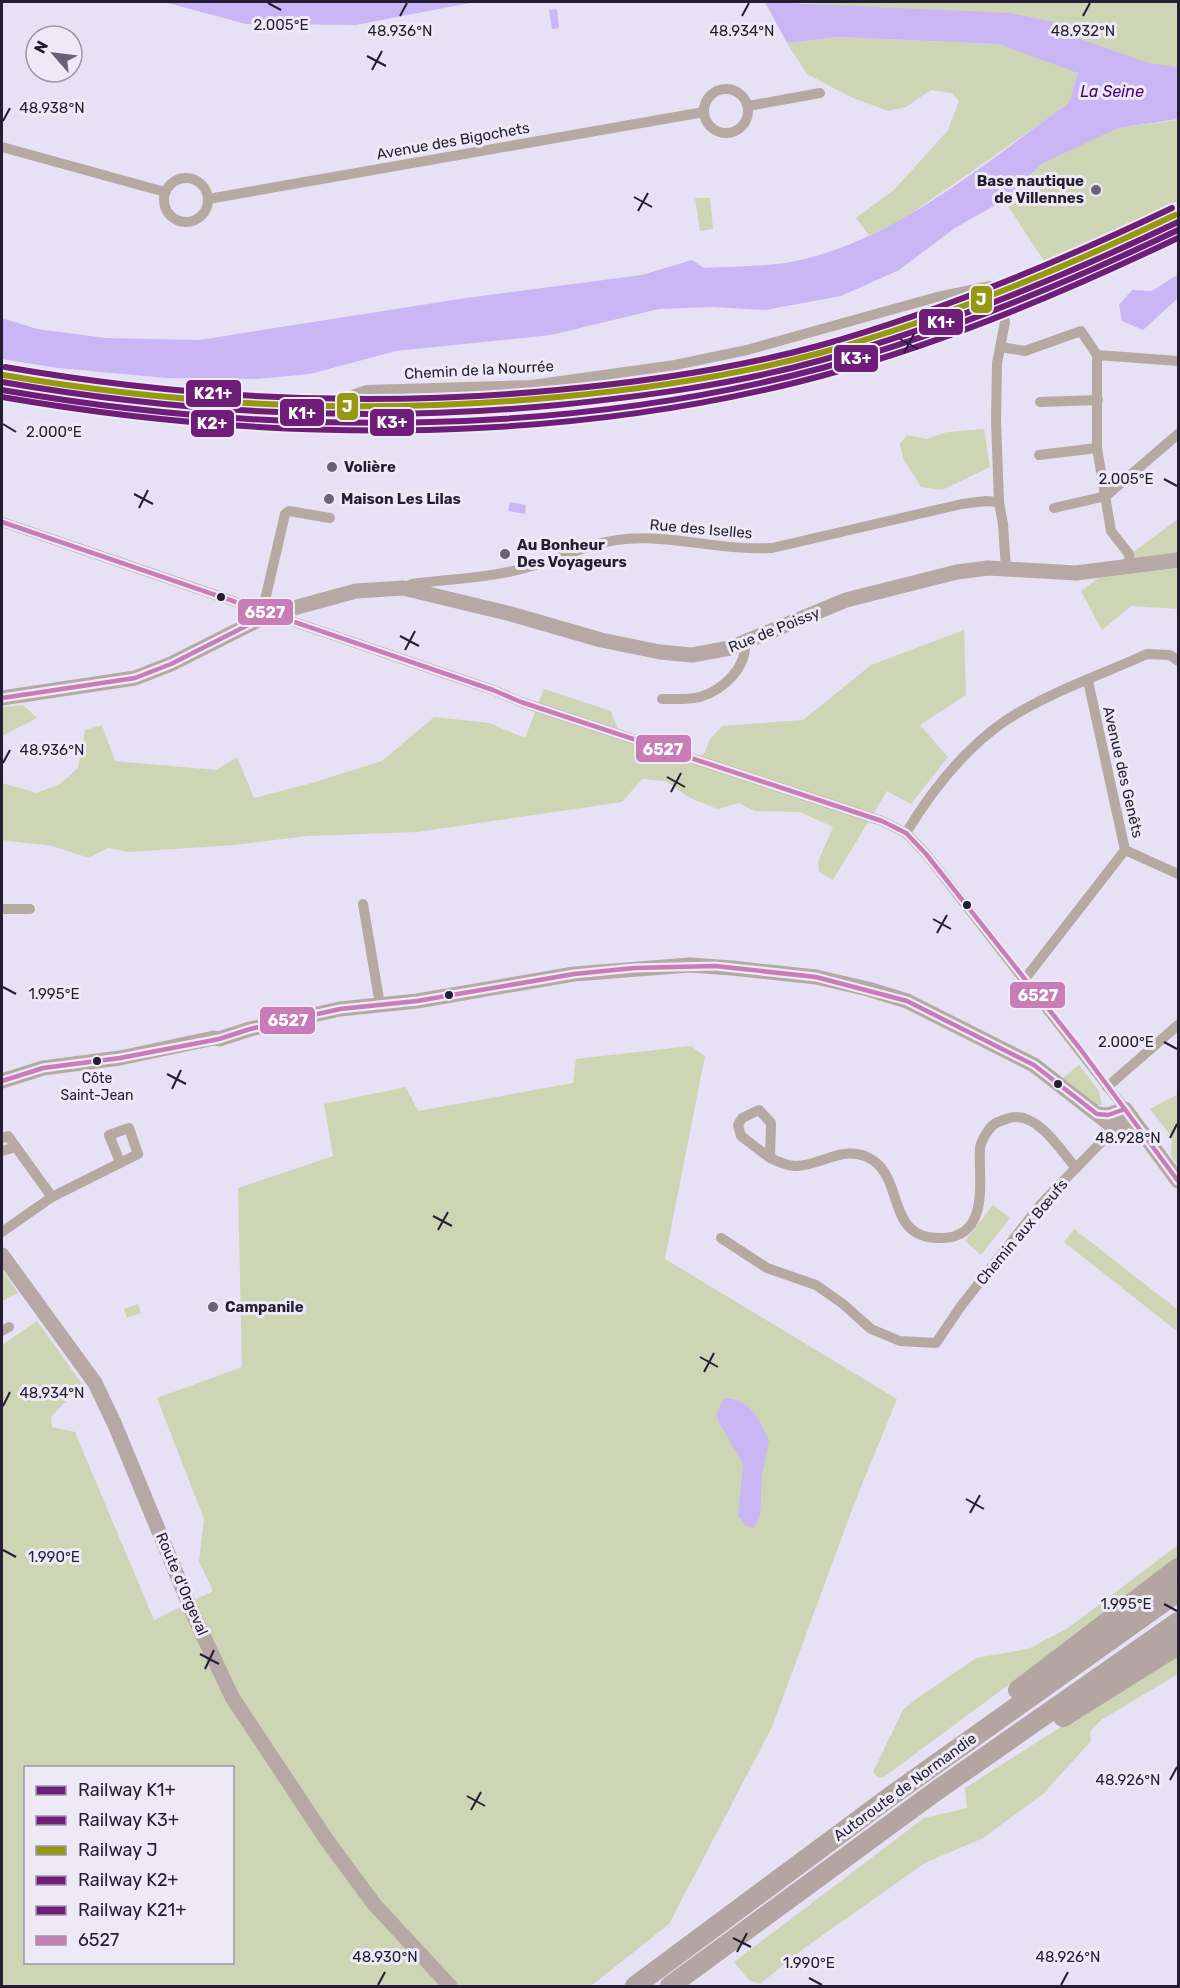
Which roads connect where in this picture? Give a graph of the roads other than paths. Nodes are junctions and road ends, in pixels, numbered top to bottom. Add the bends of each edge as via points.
1 (820, 93) dead end
2 (748, 106) junction
3 (704, 112) junction
4 (2, 147) edge
5 (165, 192) junction
6 (208, 199) junction
7 (994, 291) dead end
8 (1003, 314) tunnel mouth
9 (1000, 347) junction
10 (1097, 355) junction
11 (1179, 361) edge
12 (2, 372) edge
13 (1098, 400) junction
14 (1040, 402) dead end
15 (1179, 434) edge
16 (1097, 448) junction
17 (1039, 455) dead end
18 (1106, 496) junction
19 (999, 502) junction
20 (1054, 508) dead end
21 (330, 518) dead end
22 (2, 522) edge
23 (1179, 560) edge
24 (1130, 566) junction
25 (1006, 569) junction
26 (403, 588) junction
27 (265, 614) junction
28 (745, 642) junction
29 (1179, 661) edge
30 (1088, 681) junction
31 (2, 698) edge
32 (662, 699) dead end
33 (906, 833) junction
34 (1125, 850) junction
35 (1179, 874) edge
36 (363, 904) dead end
37 (2, 909) edge
38 (30, 909) dead end
39 (1024, 980) junction
40 (380, 1005) junction
41 (1179, 1025) edge
42 (2, 1081) edge
43 (1107, 1087) junction
44 (1120, 1113) junction
45 (2, 1138) edge
46 (16, 1147) junction
47 (2, 1151) edge
48 (770, 1158) dead end
49 (120, 1162) dead end
50 (1076, 1168) junction
51 (1176, 1174) edge
52 (52, 1197) junction
53 (2, 1232) edge
54 (721, 1238) dead end
55 (2, 1255) edge
56 (1179, 1568) edge
57 (1179, 1592) edge
58 (1179, 1622) edge
59 (1179, 1645) edge
60 (997, 1748) junction
61 (891, 1796) junction
62 (450, 1986) edge
63 (635, 1986) edge
64 (670, 1986) edge

1 - 2 street
2 - 3 street via 740,93 726,88 707,98
2 - 3 street via 742,126 729,133 709,126
3 - 6 street, Avenue des Bigochets
4 - 5 street
5 - 6 street via 174,180 189,177 203,185
5 - 6 street via 164,207 179,221 200,218
7 - 12 street, Chemin de la Nourrée via 937,297 747,350 675,365 532,385 367,390 355,394 349,403 332,406 169,396
8 - 9 street
9 - 10 street via 1025,351 1081,331
9 - 19 street via 996,380
10 - 11 street
10 - 13 street
13 - 14 street
13 - 16 street
15 - 18 street
16 - 17 street
16 - 18 street
18 - 20 street
18 - 24 street via 1111,531 1129,554
19 - 25 street
19 - 26 street, Rue des Iselles via 962,504 772,548 647,539 612,541 522,569
21 - 27 street via 289,511 285,514
22 - 27 street
23 - 24 street, Rue de Poissy
24 - 25 street, Rue de Poissy via 1076,573
25 - 28 street, Rue de Poissy via 957,572 846,600
26 - 27 street, Rue de Poissy via 356,591
26 - 28 street, Rue de Poissy via 660,652 717,652
27 - 31 street, Rue de Poissy via 171,664 135,678
27 - 33 street via 882,821
28 - 32 street via 741,664 719,687 698,697
29 - 30 street via 1170,655 1147,654
30 - 33 street via 1012,717 981,740 934,789
30 - 34 street, Avenue des Genêts
33 - 39 street
34 - 35 street
34 - 39 street, Avenue des Genêts
36 - 40 street
37 - 38 street
39 - 43 street
40 - 42 street via 332,1011 120,1058 43,1068
40 - 44 street via 641,967 690,965 816,977 907,1001 1007,1050 1052,1077 1097,1114
41 - 43 street
43 - 44 street
44 - 50 street, Chemin aux Bœufs
44 - 51 street
45 - 46 street via 8,1136
46 - 47 street
46 - 52 street
48 - 50 street via 798,1166 852,1152 870,1159 885,1174 900,1217 907,1225 915,1232 944,1238 966,1228 976,1214 981,1200 980,1145 993,1124 1014,1116 1029,1120
49 - 52 street
50 - 54 street, Chemin aux Bœufs via 1041,1204 936,1343 900,1341 871,1329 816,1286 767,1268
52 - 53 street
55 - 62 street, Route d'Orgeval via 95,1383 232,1697 374,1904
56 - 61 highway via 907,1774
57 - 61 highway, Autoroute de Normandie
58 - 60 highway, Autoroute de Normandie
59 - 60 highway via 1017,1746
60 - 64 highway, Autoroute de Normandie
61 - 63 highway, Autoroute de Normandie

